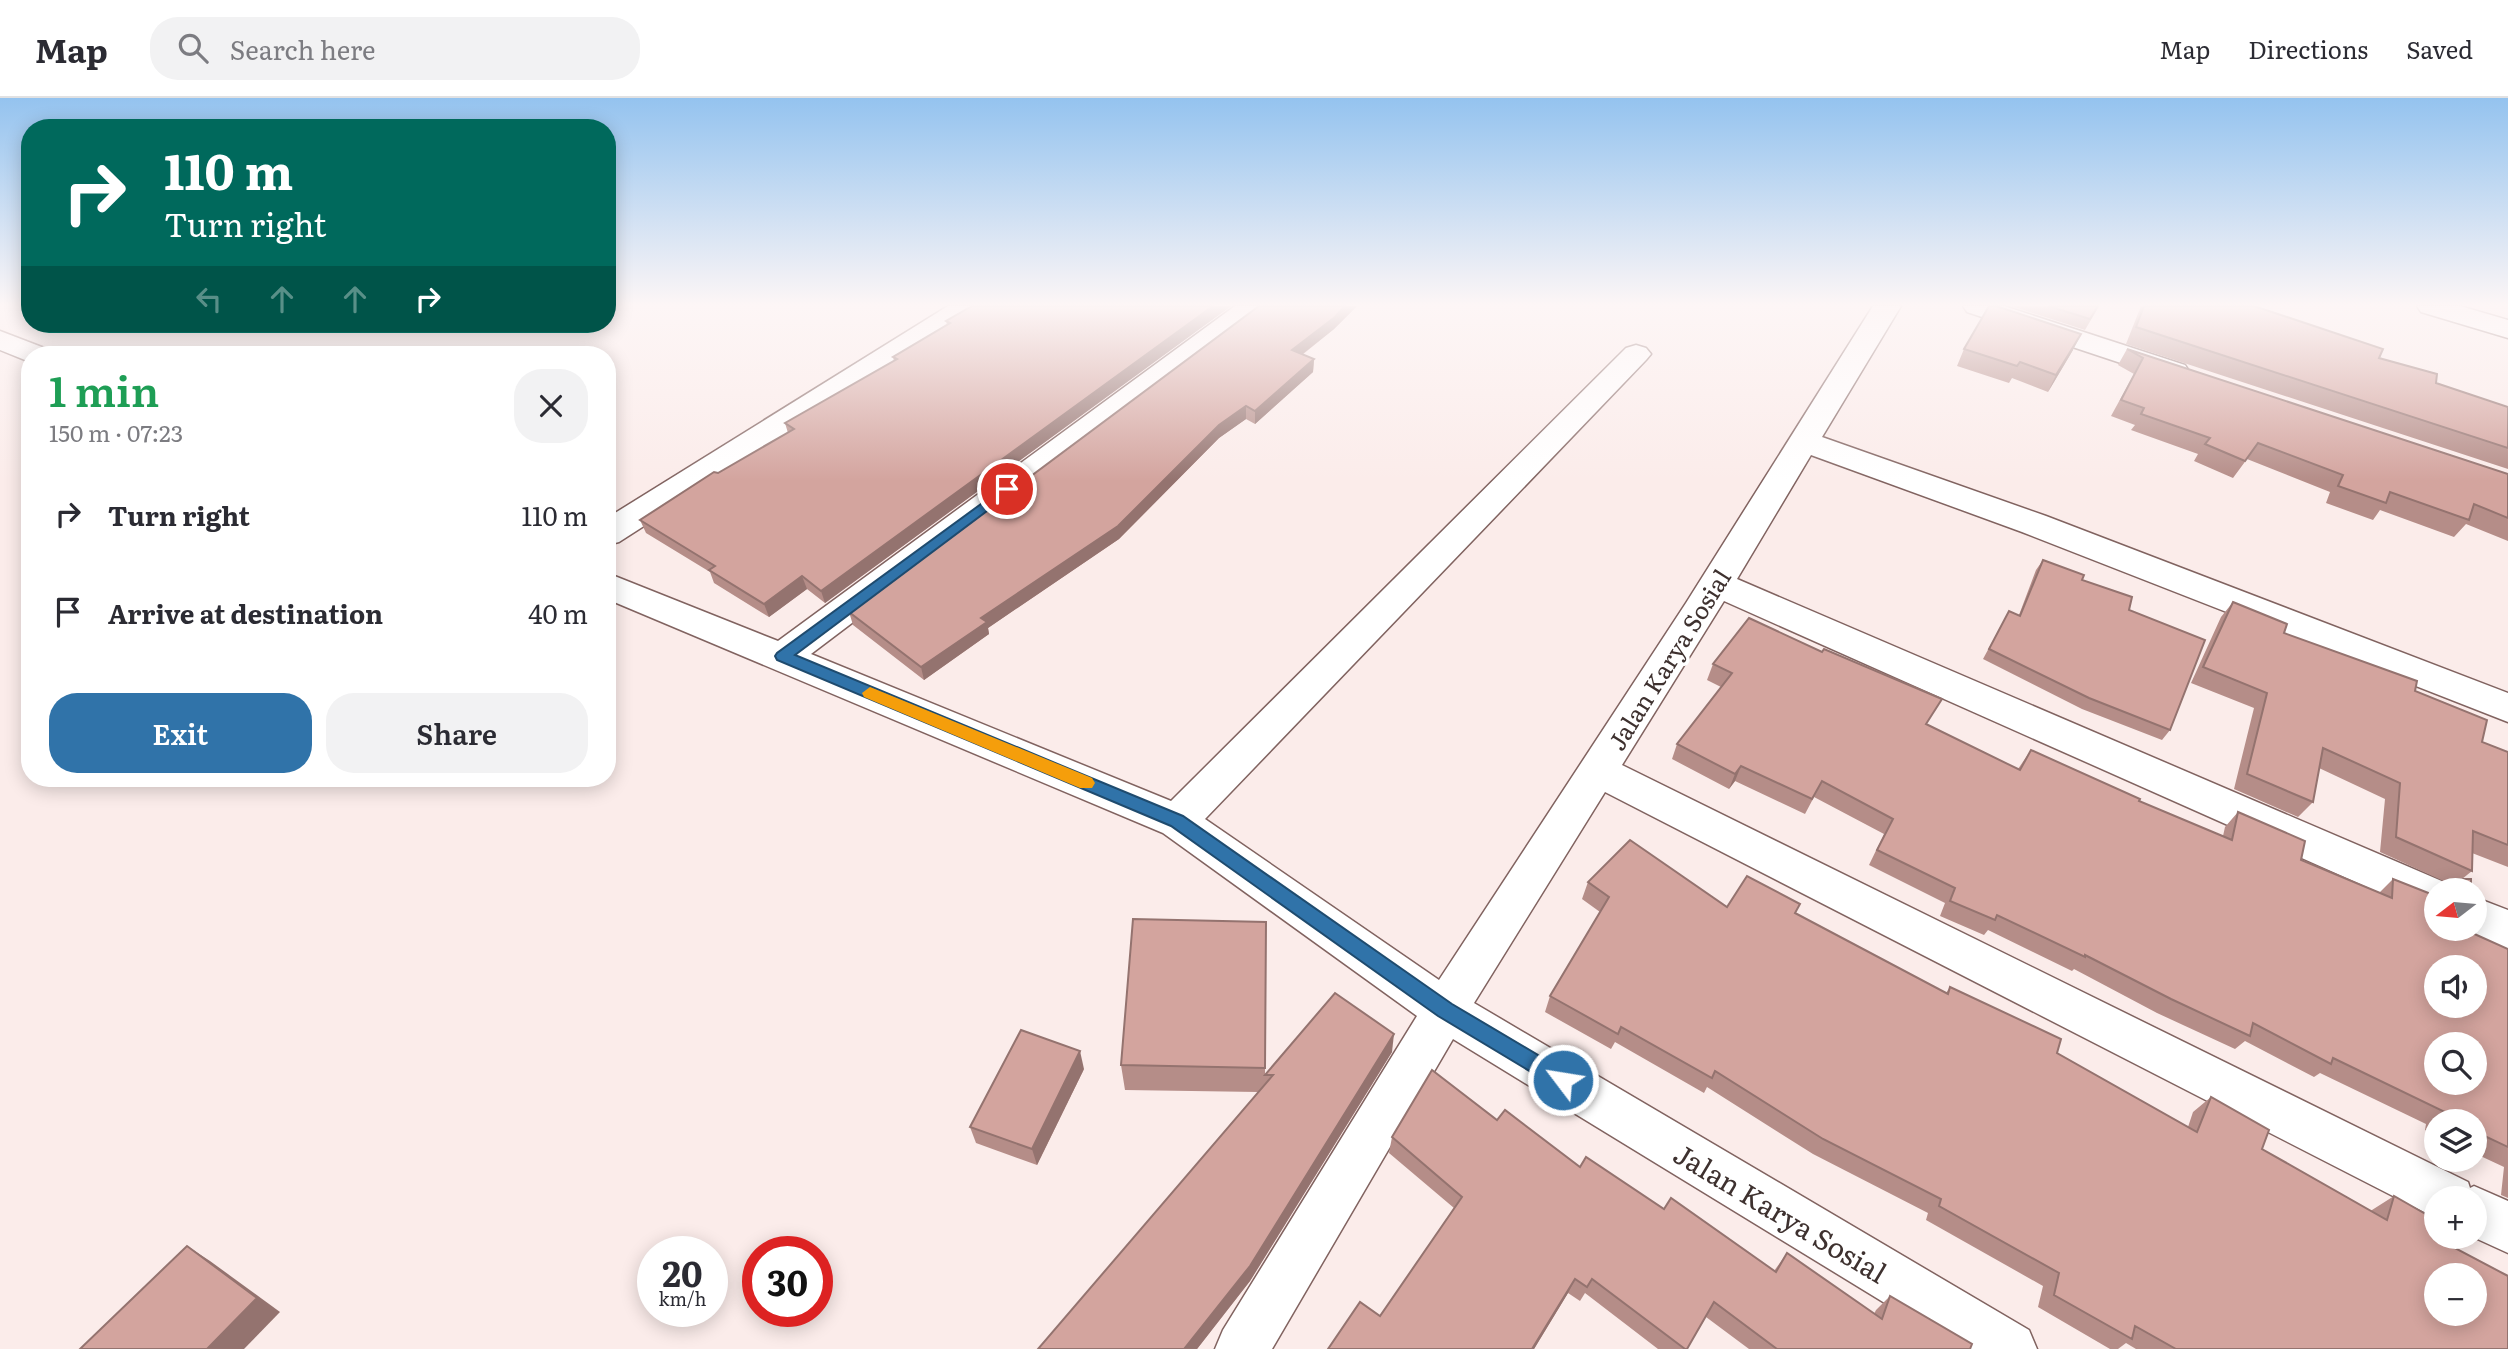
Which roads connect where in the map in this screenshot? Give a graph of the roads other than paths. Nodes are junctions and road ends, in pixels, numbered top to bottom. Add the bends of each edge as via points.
1 (875, 364) edge
2 (1175, 364) edge
3 (1626, 364) edge
4 (1850, 364) edge
5 (2153, 364) edge
6 (2203, 381) edge
7 (1802, 441) junction
8 (616, 528) edge
9 (1717, 584) junction
10 (616, 589) edge
11 (783, 656) junction
12 (2508, 708) edge
13 (1597, 770) junction
14 (1177, 821) junction
15 (2424, 893) edge
16 (2487, 921) edge
17 (2508, 930) edge
18 (1445, 1010) junction
19 (2424, 1186) edge
20 (2487, 1218) edge
21 (2508, 1228) edge
22 (1242, 1349) edge
23 (2010, 1349) edge

1 - 8 street
2 - 11 street
3 - 14 street
4 - 7 street, Jalan Karya Sosial
5 - 6 street
7 - 9 street, Jalan Karya Sosial
7 - 12 street via 2034,524
9 - 13 street, Jalan Karya Sosial
9 - 15 street
10 - 11 street, Jalan Karya Sosial
11 - 14 street, Jalan Karya Sosial
13 - 18 street, Jalan Karya Sosial
13 - 19 street
14 - 18 street, Jalan Karya Sosial
16 - 17 street
18 - 22 street
18 - 23 street, Jalan Karya Sosial
20 - 21 street

